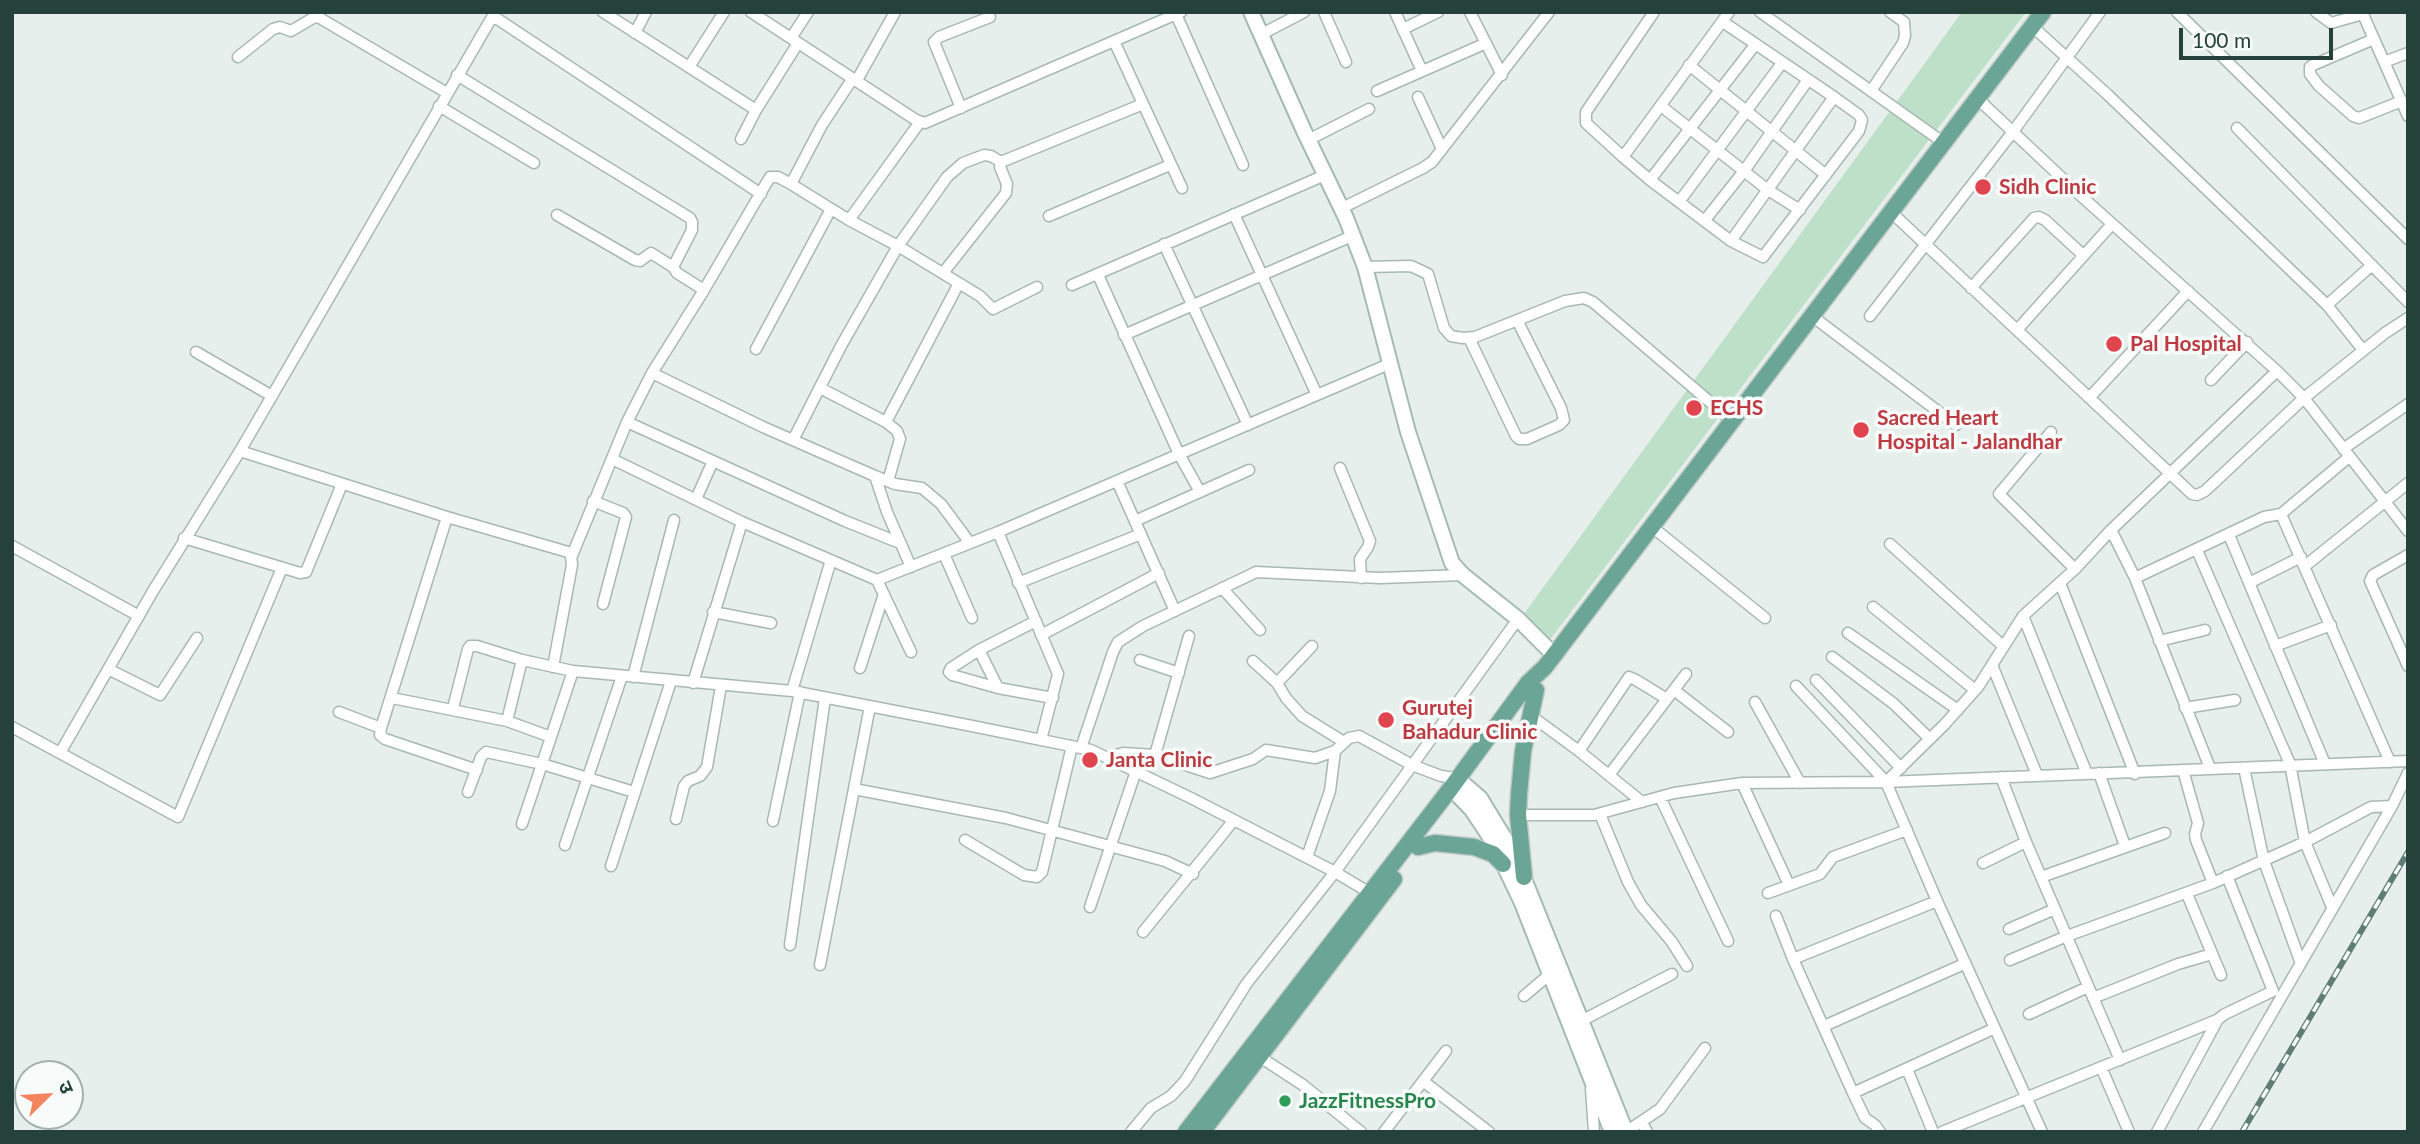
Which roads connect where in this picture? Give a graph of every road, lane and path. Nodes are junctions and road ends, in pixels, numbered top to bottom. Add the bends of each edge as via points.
1 (603, 12) edge
2 (646, 12) edge
3 (724, 12) edge
4 (808, 12) edge
5 (895, 12) edge
6 (1251, 12) edge
7 (1304, 12) edge
8 (1324, 12) edge
9 (1395, 12) edge
10 (1438, 12) edge
11 (1470, 12) edge
12 (1549, 12) edge
13 (1654, 12) edge
14 (1729, 12) edge
15 (1890, 12) edge
16 (2043, 12) edge
17 (2100, 12) edge
18 (2177, 12) edge
19 (2316, 12) edge
20 (1177, 13) edge
21 (1764, 13) edge
22 (2362, 13) edge
23 (494, 14) edge
24 (757, 14) edge
25 (990, 17) dead end
26 (1723, 22) junction
27 (2032, 26) junction
28 (1403, 29) junction
29 (635, 33) junction
30 (1261, 34) junction
31 (2374, 39) junction
32 (795, 41) junction
33 (1114, 41) junction
34 (1484, 44) junction
35 (1755, 45) junction
36 (2408, 53) edge
37 (238, 57) dead end
38 (2067, 57) junction
39 (1346, 62) dead end
40 (2384, 62) junction
41 (1782, 63) junction
42 (1689, 65) junction
43 (690, 68) junction
44 (1422, 71) junction
45 (457, 75) junction
46 (1502, 75) junction
47 (855, 79) junction
48 (1808, 80) junction
49 (1720, 89) junction
50 (1377, 91) dead end
51 (1871, 91) junction
52 (447, 93) junction
53 (1418, 97) dead end
54 (1834, 97) junction
55 (1978, 99) junction
56 (2402, 101) junction
57 (1143, 104) junction
58 (439, 106) junction
59 (1661, 106) junction
60 (961, 108) junction
61 (1369, 109) dead end
62 (756, 110) junction
63 (1745, 110) junction
64 (2408, 116) edge
65 (920, 122) junction
66 (2237, 128) dead end
67 (1690, 129) junction
68 (1772, 131) junction
69 (2012, 133) junction
70 (741, 139) dead end
71 (1308, 140) junction
72 (1944, 144) junction
73 (1442, 149) junction
74 (1717, 150) junction
75 (1797, 150) junction
76 (1623, 157) junction
77 (1001, 162) junction
78 (534, 163) dead end
79 (1170, 165) junction
80 (1243, 165) dead end
81 (1744, 171) junction
82 (1325, 175) junction
83 (1826, 175) junction
84 (1650, 180) junction
85 (790, 184) junction
86 (1182, 188) dead end
87 (1768, 190) junction
88 (761, 194) junction
89 (1679, 202) junction
90 (1342, 208) junction
91 (831, 209) junction
92 (1800, 210) junction
93 (1891, 212) junction
94 (1234, 214) junction
95 (556, 215) dead end
96 (1048, 216) dead end
97 (849, 220) junction
98 (1705, 220) junction
99 (2112, 224) junction
100 (1352, 236) junction
101 (2408, 239) edge
102 (1731, 241) junction
103 (1164, 244) junction
104 (1926, 245) junction
105 (898, 246) junction
106 (2083, 255) junction
107 (2372, 265) junction
108 (673, 267) junction
109 (1365, 267) junction
110 (943, 273) junction
111 (1098, 275) junction
112 (1262, 275) junction
113 (959, 283) junction
114 (1072, 285) dead end
115 (1037, 287) dead end
116 (1971, 288) junction
117 (704, 290) junction
118 (2188, 291) junction
119 (2408, 302) edge
120 (1192, 304) junction
121 (2327, 305) junction
122 (1812, 316) junction
123 (1870, 316) dead end
124 (2408, 318) edge
125 (1517, 320) junction
126 (2018, 330) junction
127 (1124, 335) junction
128 (1469, 338) junction
129 (2247, 342) junction
130 (756, 349) dead end
131 (2363, 350) junction
132 (196, 352) dead end
133 (1389, 364) junction
134 (2277, 371) junction
135 (652, 373) junction
136 (2211, 380) dead end
137 (820, 388) junction
138 (1317, 395) junction
139 (272, 396) junction
140 (2090, 397) junction
141 (2304, 398) junction
142 (2408, 404) edge
143 (1731, 420) junction
144 (627, 422) junction
145 (886, 422) junction
146 (1248, 425) junction
147 (1956, 425) dead end
148 (2051, 432) dead end
149 (793, 440) junction
150 (240, 451) junction
151 (2346, 453) junction
152 (1179, 454) junction
153 (611, 459) junction
154 (713, 461) junction
155 (1340, 468) dead end
156 (1249, 470) dead end
157 (2171, 473) junction
158 (875, 476) junction
159 (888, 481) junction
160 (1117, 481) junction
161 (2408, 483) edge
162 (342, 484) junction
163 (1199, 492) junction
164 (696, 499) junction
165 (593, 501) junction
166 (2383, 502) junction
167 (2281, 514) junction
168 (447, 517) junction
169 (674, 520) dead end
170 (1135, 521) junction
171 (742, 522) junction
172 (1651, 526) junction
173 (2111, 530) junction
174 (2408, 531) edge
175 (998, 532) junction
176 (1141, 534) junction
177 (2229, 535) junction
178 (184, 538) junction
179 (900, 543) junction
180 (970, 543) junction
181 (1891, 544) dead end
182 (12, 546) edge
183 (2197, 550) junction
184 (944, 554) junction
185 (2408, 555) edge
186 (571, 558) junction
187 (831, 560) junction
188 (2303, 562) junction
189 (911, 567) junction
190 (282, 568) junction
191 (2075, 569) junction
192 (1158, 573) junction
193 (1463, 575) junction
194 (1360, 578) junction
195 (2135, 578) junction
196 (877, 580) junction
197 (1018, 583) junction
198 (2060, 583) junction
199 (2249, 583) junction
200 (1222, 588) junction
201 (884, 594) junction
202 (603, 604) dead end
203 (1873, 607) dead end
204 (1175, 611) junction
205 (713, 612) junction
206 (139, 616) junction
207 (2023, 616) junction
208 (972, 618) dead end
209 (1765, 618) dead end
210 (1518, 619) junction
211 (1036, 621) junction
212 (771, 623) dead end
213 (2331, 625) junction
214 (1260, 630) dead end
215 (2205, 630) dead end
216 (1848, 633) dead end
217 (1041, 635) junction
218 (1189, 636) dead end
219 (197, 638) dead end
220 (2159, 641) junction
221 (1312, 646) dead end
222 (2003, 646) junction
223 (2275, 646) junction
224 (979, 650) junction
225 (911, 652) dead end
226 (1832, 657) dead end
227 (522, 660) junction
228 (1140, 660) dead end
229 (1253, 661) dead end
230 (1549, 661) junction
231 (1992, 665) junction
232 (2408, 666) edge
233 (553, 667) junction
234 (860, 668) dead end
235 (108, 669) junction
236 (573, 671) junction
237 (1179, 673) junction
238 (1686, 674) dead end
239 (627, 677) junction
240 (1816, 680) dead end
241 (671, 681) junction
242 (692, 683) junction
243 (1277, 683) junction
244 (722, 686) junction
245 (1796, 686) dead end
246 (998, 688) junction
247 (1536, 690) junction
248 (1674, 690) junction
249 (1975, 690) junction
250 (796, 692) junction
251 (392, 698) junction
252 (825, 698) junction
253 (1053, 698) junction
254 (1667, 699) junction
255 (2235, 700) dead end
256 (1755, 702) dead end
257 (870, 706) junction
258 (453, 708) junction
259 (2185, 708) junction
260 (1958, 710) junction
261 (339, 712) dead end
262 (1530, 715) junction
263 (507, 721) junction
264 (12, 727) edge
265 (381, 728) junction
266 (1728, 732) dead end
267 (551, 737) junction
268 (1930, 739) junction
269 (1041, 740) junction
270 (1344, 742) junction
271 (1077, 747) junction
272 (1335, 751) junction
273 (1579, 751) junction
274 (60, 753) junction
275 (1154, 755) junction
276 (1107, 758) junction
277 (2408, 761) edge
278 (2390, 762) junction
279 (542, 764) junction
280 (2290, 764) junction
281 (2325, 764) junction
282 (1412, 765) junction
283 (1901, 768) junction
284 (2210, 768) junction
285 (2244, 768) junction
286 (477, 770) junction
287 (2183, 770) junction
288 (1136, 771) junction
289 (2099, 773) junction
290 (2408, 773) edge
291 (2087, 774) junction
292 (2135, 774) junction
293 (1609, 775) junction
294 (2037, 775) junction
295 (2001, 777) junction
296 (587, 778) junction
297 (1886, 782) junction
298 (1741, 783) junction
299 (1800, 783) junction
300 (1454, 784) junction
301 (854, 789) junction
302 (634, 792) junction
303 (468, 793) dead end
304 (1660, 797) junction
305 (1642, 802) junction
306 (2392, 807) junction
307 (1600, 814) junction
308 (1518, 815) junction
309 (676, 819) dead end
310 (1234, 820) junction
311 (773, 821) dead end
312 (523, 824) dead end
313 (1052, 830) junction
314 (1906, 830) junction
315 (2165, 833) dead end
316 (965, 840) dead end
317 (2026, 842) junction
318 (2305, 842) junction
319 (565, 845) dead end
320 (1111, 846) junction
321 (2125, 846) junction
322 (1418, 847) junction
323 (1307, 858) junction
324 (2264, 861) junction
325 (1983, 863) dead end
326 (1503, 864) junction
327 (611, 866) dead end
328 (1335, 872) junction
329 (1193, 874) junction
330 (2228, 876) junction
331 (1524, 877) junction
332 (2042, 877) junction
333 (2213, 883) junction
334 (1789, 885) junction
335 (1370, 893) junction
336 (1768, 893) dead end
337 (2187, 894) junction
338 (1527, 901) junction
339 (1937, 901) junction
340 (1090, 907) dead end
341 (2332, 907) junction
342 (2055, 909) junction
343 (1776, 916) dead end
344 (2009, 929) dead end
345 (1143, 932) dead end
346 (2067, 936) junction
347 (1728, 941) dead end
348 (790, 945) dead end
349 (2212, 954) junction
350 (1793, 960) junction
351 (2010, 960) dead end
352 (2300, 961) junction
353 (1964, 964) junction
354 (820, 965) dead end
355 (1687, 967) dead end
356 (1550, 974) junction
357 (1672, 974) dead end
358 (2221, 975) dead end
359 (2088, 987) junction
360 (1524, 996) dead end
361 (2093, 998) junction
362 (2029, 1014) dead end
363 (2217, 1020) junction
364 (1581, 1021) junction
365 (1824, 1026) junction
366 (1993, 1029) junction
367 (1704, 1048) dead end
368 (1446, 1051) dead end
369 (1260, 1057) junction
370 (2120, 1060) junction
371 (2101, 1068) junction
372 (1907, 1069) junction
373 (1590, 1074) junction
374 (1423, 1081) junction
375 (1853, 1093) junction
376 (2025, 1097) junction
377 (1644, 1127) edge
378 (1131, 1132) edge
379 (1186, 1132) edge
380 (1202, 1132) edge
381 (1360, 1132) edge
382 (1384, 1132) edge
383 (1489, 1132) edge
384 (1594, 1132) edge
385 (1612, 1132) edge
386 (1626, 1132) edge
387 (1880, 1132) edge
388 (1933, 1132) edge
389 (1942, 1132) edge
390 (2042, 1132) edge
391 (2129, 1132) edge
392 (2157, 1132) edge
393 (2203, 1132) edge

1 - 29 street
2 - 29 street
3 - 43 street
4 - 32 street
5 - 47 street
6 - 30 street
7 - 30 street
8 - 39 street
9 - 28 street
10 - 28 street
11 - 34 street
12 - 46 street
13 - 76 street via 1586,112 1586,123
14 - 26 street
15 - 51 street via 1904,22 1905,36
16 - 27 main road
17 - 38 street
18 - 101 street
19 - 22 street via 2331,23
20 - 33 street
20 - 80 street
21 - 51 street
22 - 31 street
23 - 45 street
23 - 88 street
24 - 32 street
25 - 60 street via 933,42
26 - 35 street
26 - 42 street
27 - 38 street
27 - 55 main road
28 - 44 street
29 - 43 street
30 - 71 street
31 - 40 street
31 - 56 street via 2313,65 2310,74 2359,118
32 - 47 street
32 - 62 street
33 - 57 street
33 - 60 street
34 - 44 street
34 - 46 street
35 - 41 street
35 - 49 street
36 - 40 street
37 - 52 street via 273,29 291,31 318,17
38 - 69 street
38 - 121 street
40 - 56 street
41 - 48 street
41 - 63 street
42 - 49 street
42 - 59 street
43 - 62 street
44 - 50 street
45 - 52 street
45 - 108 street via 690,218 692,230
46 - 73 street
47 - 65 street
47 - 85 street via 822,125
48 - 54 street
48 - 68 street
49 - 63 street
49 - 67 street
51 - 72 street
52 - 58 street
53 - 73 street
54 - 75 street
54 - 83 street via 1862,120 1859,131
55 - 69 street
55 - 72 main road
56 - 64 street
57 - 77 street
57 - 79 street
58 - 78 street
58 - 139 street
59 - 67 street
59 - 76 street
60 - 65 street
61 - 71 street
62 - 70 street
63 - 68 street
63 - 74 street
65 - 97 street
66 - 107 street
67 - 74 street
67 - 84 street
68 - 75 street
68 - 81 street
69 - 99 street
69 - 104 street
71 - 82 street
72 - 93 main road
73 - 90 street via 1423,168
74 - 81 street
74 - 89 street
75 - 83 street
75 - 87 street
76 - 84 street
77 - 105 street via 984,155 950,173
77 - 110 street via 1006,193
79 - 86 street
79 - 96 street
81 - 87 street
81 - 98 street
82 - 90 street
82 - 94 street
83 - 92 street
84 - 89 street
85 - 88 street via 770,177
85 - 91 street
87 - 92 street
87 - 102 street
88 - 117 street
89 - 98 street
90 - 100 street
91 - 97 street
91 - 130 street
92 - 102 street via 1763,257
93 - 104 street
93 - 122 main road
94 - 103 street
94 - 112 street
95 - 108 street via 635,260 651,253
97 - 105 street
98 - 102 street
99 - 106 street
99 - 118 street
100 - 109 street
100 - 112 street
103 - 111 street
103 - 120 street
104 - 116 street
104 - 123 street
105 - 110 street
105 - 137 street
106 - 116 street via 2045,220 2034,218
106 - 126 street
107 - 119 street
107 - 121 street
108 - 117 street
109 - 128 street via 1401,265 1424,272 1431,281 1446,333
109 - 133 street
110 - 113 street
111 - 114 street
111 - 127 street
112 - 120 street
112 - 138 street
113 - 115 street via 995,309
113 - 145 street
116 - 126 street
117 - 135 street
118 - 129 street
118 - 140 street
120 - 127 street
120 - 146 street
121 - 131 street
122 - 143 main road
122 - 147 street
124 - 131 street
125 - 128 street
125 - 128 street via 1564,420 1527,439 1516,436
125 - 143 street via 1574,299 1593,302
126 - 140 street
127 - 152 street
129 - 134 street
129 - 136 street
131 - 141 street
132 - 139 street
133 - 138 street
133 - 193 street via 1452,563
134 - 141 street
134 - 157 street
135 - 144 street
135 - 149 street
137 - 145 street
137 - 149 street
138 - 146 street
139 - 150 street
140 - 157 street
141 - 151 street
141 - 157 street via 2201,494 2192,494
142 - 151 street
143 - 172 main road
144 - 153 street
144 - 154 street
145 - 159 street via 900,439
146 - 152 street
148 - 191 street via 1999,494
149 - 158 street
150 - 162 street
150 - 178 street
151 - 166 street
151 - 167 street
152 - 160 street
152 - 163 street
153 - 164 street
153 - 165 street
154 - 164 street
154 - 179 street
155 - 194 street via 1370,541 1360,559
156 - 163 street
157 - 173 street
158 - 159 street
158 - 179 street
159 - 180 street via 931,494
160 - 170 street
160 - 175 street
161 - 166 street
162 - 168 street
162 - 190 street via 308,569 303,573
163 - 170 street
164 - 171 street
165 - 186 street
165 - 202 street via 626,517
166 - 174 street
166 - 188 street
167 - 177 street via 2264,517
167 - 188 street
168 - 186 street via 565,550
168 - 251 street
169 - 239 street
170 - 176 street
171 - 187 street
171 - 205 street
172 - 209 street
172 - 230 main road
173 - 191 street
173 - 195 street
175 - 180 street
175 - 197 street
176 - 192 street
176 - 197 street
177 - 183 street
177 - 199 street
178 - 190 street
178 - 206 street
179 - 189 street
180 - 184 street
181 - 222 street
182 - 206 street
183 - 195 street
183 - 280 street
184 - 189 street
184 - 208 street
185 - 232 street via 2370,581
186 - 233 street
187 - 196 street
187 - 250 street
188 - 199 street
188 - 213 street
189 - 196 street
190 - 274 street via 178,817
191 - 198 street
192 - 204 street
192 - 217 street
193 - 194 street
193 - 210 street
194 - 200 street via 1256,572
195 - 220 street
196 - 201 street
197 - 211 street
198 - 207 street
198 - 292 street
199 - 223 street
200 - 204 street
200 - 214 street
201 - 225 street
201 - 234 street
203 - 249 street
204 - 271 street via 1118,642
205 - 212 street
205 - 242 street
206 - 235 street
207 - 222 street
207 - 291 street
210 - 230 street
210 - 282 street
211 - 217 street
211 - 224 street
213 - 223 street
213 - 278 street
215 - 220 street
216 - 260 street
217 - 253 street via 1058,674
218 - 237 street
219 - 235 street via 160,695
220 - 259 street
221 - 243 street
222 - 231 street
223 - 281 street
224 - 246 street
224 - 246 street via 951,668 950,674
226 - 268 street
227 - 233 street
227 - 258 street via 470,646
227 - 263 street
228 - 237 street
229 - 243 street
230 - 247 main road
230 - 300 main road
231 - 249 street
231 - 294 street
233 - 236 street
235 - 274 street
236 - 239 street
236 - 267 street
237 - 275 street
238 - 248 street
239 - 241 street
239 - 296 street
240 - 283 street
241 - 242 street
241 - 302 street
242 - 244 street
243 - 270 street via 1302,716
244 - 250 street
244 - 309 street via 707,767 684,786
245 - 297 street
246 - 253 street
247 - 262 main road
247 - 300 main road
248 - 254 street
248 - 266 street
249 - 260 street
250 - 252 street
250 - 311 street
251 - 258 street
251 - 265 street
252 - 257 street
252 - 348 street
253 - 269 street
254 - 273 street via 1629,677
254 - 293 street
255 - 259 street
256 - 299 street
257 - 269 street
257 - 301 street
258 - 263 street
259 - 284 street
260 - 268 street
261 - 265 street
262 - 273 street
262 - 308 main road
263 - 267 street
264 - 274 street
265 - 286 street via 385,739
267 - 279 street
268 - 283 street
269 - 271 street
270 - 272 street
270 - 282 street via 1359,736
271 - 276 street
271 - 313 street
272 - 275 street via 1308,759 1266,750 1210,773
272 - 323 street via 1330,790
273 - 293 street
275 - 276 street via 1123,753
276 - 288 street
277 - 278 street
278 - 281 street
279 - 286 street via 486,752
279 - 296 street
279 - 312 street
280 - 281 street
280 - 285 street
280 - 318 street
282 - 300 street
282 - 328 street
283 - 297 street
284 - 285 street
284 - 287 street
285 - 324 street
286 - 303 street
287 - 292 street
287 - 333 street via 2197,823 2194,834
288 - 310 street
288 - 320 street
289 - 291 street
289 - 292 street
289 - 321 street
290 - 306 street
291 - 294 street
293 - 305 street
294 - 295 street
295 - 297 street
295 - 317 street
296 - 302 street
296 - 319 street
297 - 299 street
297 - 314 street
298 - 299 street
298 - 304 street
298 - 334 street
300 - 322 main road
300 - 326 street
300 - 331 street via 1479,798
300 - 335 main road
301 - 313 street
301 - 354 street
302 - 327 street
304 - 305 street
304 - 347 street
305 - 307 street
306 - 318 street via 2371,807
306 - 341 street
307 - 308 street
307 - 355 street via 1641,905
308 - 331 main road
310 - 323 street
310 - 329 street
313 - 316 street via 1042,872 1031,878
313 - 320 street
314 - 334 street via 1833,857 1819,874
314 - 339 street
315 - 321 street
317 - 325 street
317 - 332 street
318 - 324 street
318 - 341 street
320 - 329 street via 1164,860
320 - 340 street
321 - 332 street
322 - 326 main road via 1435,843 1474,846
322 - 369 main road
323 - 328 street
324 - 330 street
324 - 352 street
326 - 338 street
328 - 335 street
328 - 378 street via 1247,983 1185,1081 1151,1108
329 - 345 street
330 - 333 street
330 - 363 street via 2273,991
331 - 338 street
332 - 342 street
333 - 337 street
334 - 336 street
335 - 379 main road
337 - 346 street
337 - 349 street
338 - 356 street
338 - 364 street
339 - 350 street
339 - 353 street
341 - 352 street
342 - 344 street
342 - 346 street
343 - 350 street
346 - 351 street
346 - 359 street
349 - 358 street
349 - 361 street
350 - 365 street
352 - 393 street
353 - 365 street
353 - 366 street
356 - 360 street
356 - 373 street
357 - 364 street
359 - 361 street
359 - 362 street
361 - 370 street
363 - 370 street
363 - 392 street
364 - 386 street
365 - 375 street
366 - 372 street
366 - 376 street
367 - 377 street
368 - 374 street
369 - 380 main road
369 - 381 street
370 - 371 street
371 - 376 street
371 - 391 street
372 - 375 street
372 - 388 street
373 - 384 street
373 - 385 street
374 - 382 street
374 - 383 street
375 - 387 street via 1865,1118
376 - 389 street
376 - 390 street
377 - 386 street

